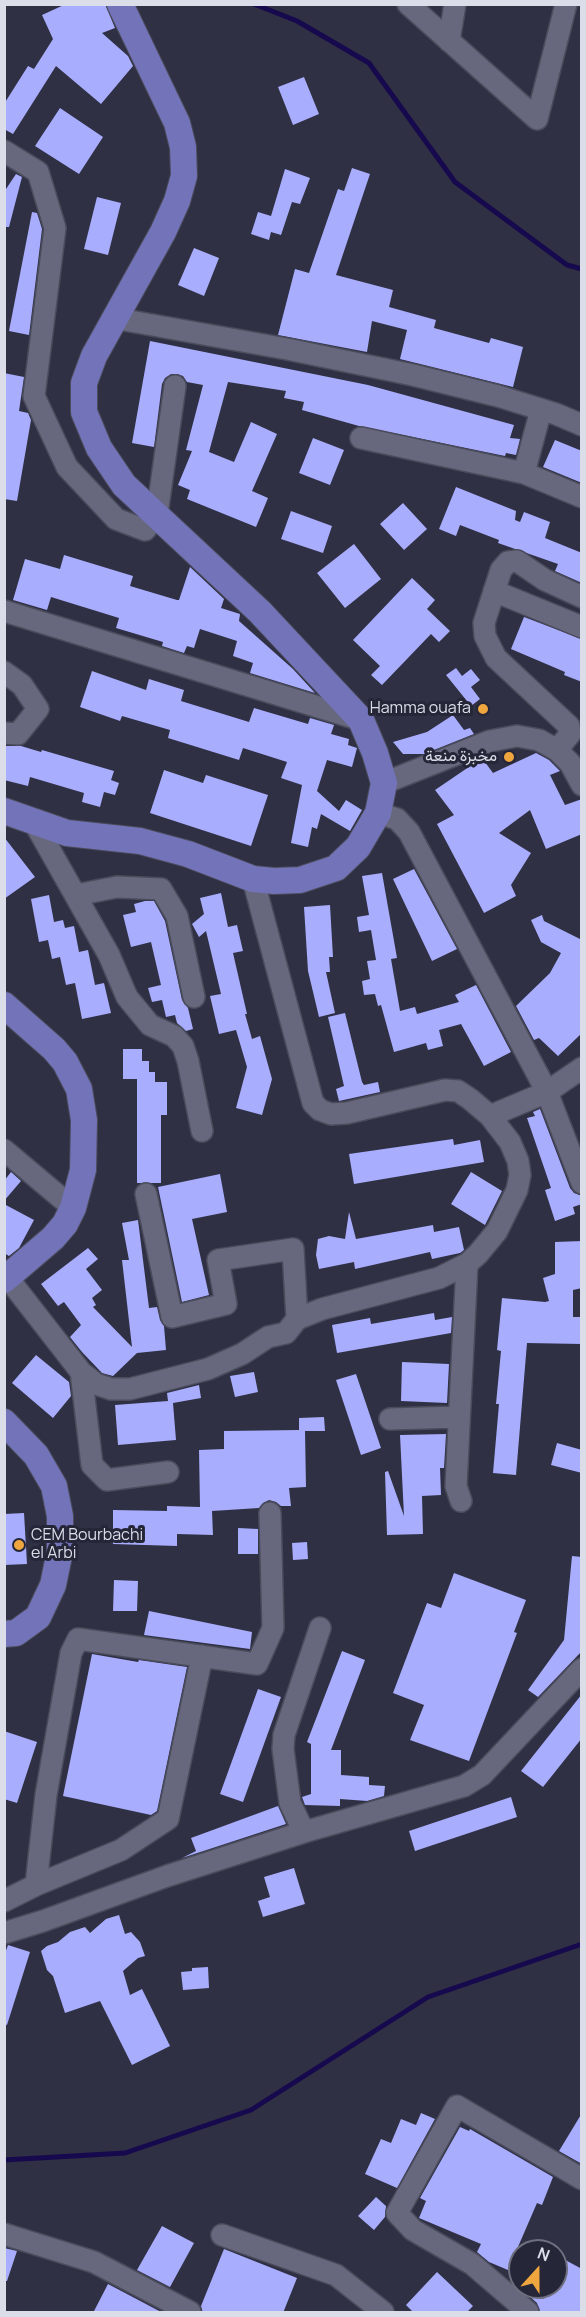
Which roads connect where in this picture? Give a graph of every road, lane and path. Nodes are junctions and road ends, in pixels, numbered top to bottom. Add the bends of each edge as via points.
1 (120, 4) edge
2 (408, 4) edge
3 (455, 4) edge
4 (566, 4) edge
5 (449, 41) junction
6 (4, 151) edge
7 (113, 318) junction
8 (175, 386) dead end
9 (541, 410) junction
10 (582, 425) edge
11 (361, 438) dead end
12 (524, 473) junction
13 (582, 497) edge
14 (157, 514) junction
15 (494, 591) junction
16 (582, 597) edge
17 (4, 610) edge
18 (582, 627) edge
19 (4, 672) edge
20 (361, 720) junction
21 (4, 733) edge
22 (556, 750) junction
23 (384, 783) junction
24 (582, 785) edge
25 (4, 811) edge
26 (378, 813) junction
27 (34, 822) junction
28 (253, 879) junction
29 (76, 895) junction
30 (194, 998) dead end
31 (4, 1005) edge
32 (582, 1068) edge
33 (547, 1092) junction
34 (490, 1116) junction
35 (202, 1131) dead end
36 (4, 1150) edge
37 (582, 1183) edge
38 (146, 1194) dead end
39 (74, 1208) junction
40 (467, 1264) junction
41 (6, 1278) edge
42 (297, 1319) junction
43 (81, 1372) junction
44 (459, 1417) junction
45 (390, 1419) dead end
46 (4, 1422) edge
47 (168, 1472) dead end
48 (461, 1501) dead end
49 (270, 1513) dead end
50 (320, 1628) dead end
51 (4, 1634) edge
52 (202, 1656) junction
53 (582, 1669) edge
54 (304, 1832) junction
55 (36, 1885) junction
56 (4, 1901) edge
57 (4, 1933) edge
58 (582, 2179) edge
59 (4, 2234) edge
60 (222, 2235) dead end
61 (190, 2313) edge
62 (383, 2313) edge
63 (528, 2313) edge

1 - 7 main road via 177,123 184,176 163,232
2 - 5 street
3 - 5 street
4 - 5 street via 537,119
6 - 14 street via 38,172 55,228 34,396 67,467 116,519 145,530
7 - 9 street via 413,375
7 - 14 main road via 84,383 84,412 99,448 124,485
8 - 14 street
9 - 10 street
9 - 12 street
11 - 12 street
12 - 13 street
14 - 20 main road via 260,612
15 - 16 street via 501,570 508,562 517,561 545,580
15 - 18 street
15 - 22 street via 484,636 508,671 569,726 570,734
17 - 20 street
19 - 21 street via 22,686 38,709 18,734
20 - 23 main road
22 - 23 street via 539,740 517,736 490,741
22 - 24 street via 570,763
23 - 26 main road
25 - 27 main road
26 - 28 main road via 358,847 336,868 300,880
26 - 33 street via 397,819 409,832
27 - 28 main road via 67,833 140,841
27 - 29 street
28 - 34 street via 313,1102 320,1110 347,1113 445,1090 458,1091
29 - 30 street via 117,887 161,889 177,916
29 - 35 street via 127,997 150,1025 174,1036 183,1046
31 - 39 main road via 54,1049 79,1089 84,1120 83,1170
32 - 33 street
33 - 34 street
33 - 37 street
34 - 40 street via 510,1143 519,1161 520,1175 497,1231
36 - 39 street
38 - 42 street via 172,1317 226,1304 219,1260 293,1249
39 - 41 main road via 53,1238
40 - 42 street via 439,1278
40 - 44 street
41 - 43 street
42 - 43 street via 286,1333 268,1337 242,1354 208,1369 156,1383 111,1389 96,1384
43 - 47 street via 92,1465 107,1480
44 - 45 street
44 - 48 street via 456,1486
46 - 51 main road via 36,1455 54,1486 60,1516 60,1551 53,1585 38,1617 16,1633
49 - 52 street via 273,1628 257,1664
50 - 54 street via 284,1735 290,1803
52 - 55 street via 168,1819 121,1850
52 - 55 street via 78,1639 71,1653 46,1795
53 - 54 street via 482,1775 464,1786
54 - 57 street
55 - 56 street
58 - 63 street via 457,2106 397,2213 413,2230 472,2264
59 - 61 street via 94,2262
60 - 62 street via 336,2275

